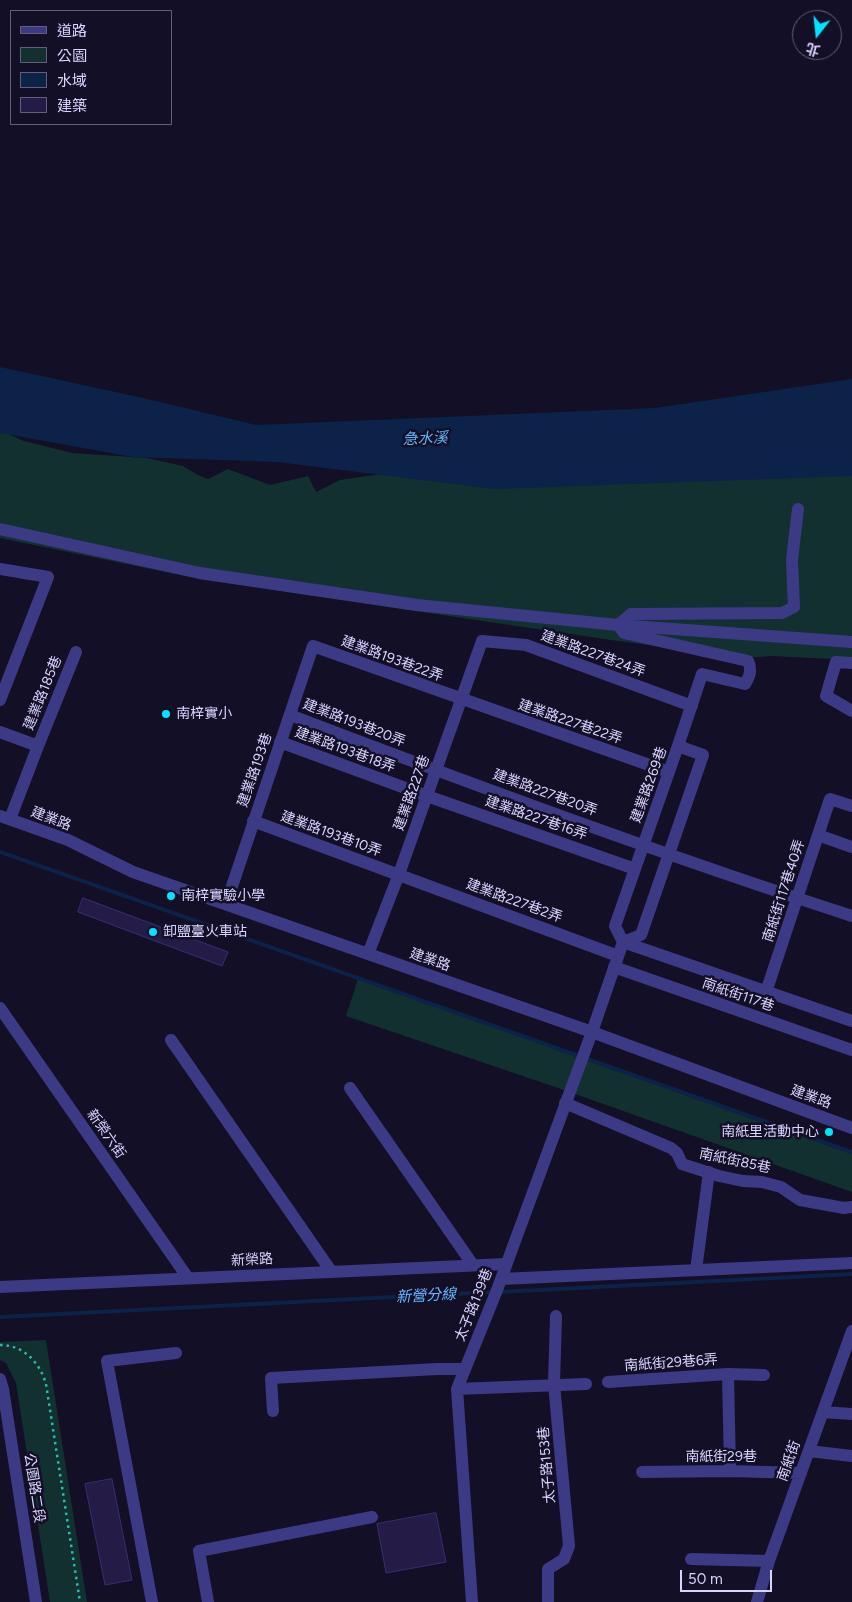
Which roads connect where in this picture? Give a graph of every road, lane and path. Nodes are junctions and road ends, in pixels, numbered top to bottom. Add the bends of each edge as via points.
1 (798, 510) dead end
2 (0, 529) edge
3 (0, 569) edge
4 (618, 625) junction
5 (482, 640) joint
6 (852, 642) edge
7 (313, 646) joint
8 (76, 652) dead end
9 (852, 663) edge
10 (461, 699) junction
11 (0, 700) edge
12 (692, 706) junction
13 (852, 712) edge
14 (290, 715) junction
15 (0, 732) edge
16 (280, 742) junction
17 (38, 746) junction
18 (678, 746) junction
19 (436, 770) junction
20 (669, 772) junction
21 (427, 796) junction
22 (852, 806) edge
23 (5, 818) edge
24 (253, 821) junction
25 (818, 835) junction
26 (643, 845) junction
27 (852, 847) edge
28 (669, 854) junction
29 (635, 868) junction
30 (399, 874) junction
31 (797, 898) junction
32 (226, 904) junction
33 (852, 916) edge
34 (623, 942) junction
35 (368, 954) junction
36 (616, 962) junction
37 (766, 992) junction
38 (0, 1008) edge
39 (852, 1021) edge
40 (592, 1032) junction
41 (171, 1040) dead end
42 (852, 1050) edge
43 (350, 1088) dead end
44 (566, 1103) junction
45 (852, 1128) edge
46 (709, 1172) junction
47 (852, 1207) edge
48 (852, 1263) edge
49 (506, 1264) junction
50 (473, 1265) junction
51 (696, 1270) junction
52 (331, 1271) junction
53 (188, 1278) junction
54 (499, 1285) junction
55 (0, 1287) edge
56 (556, 1316) dead end
57 (852, 1334) edge
58 (0, 1345) edge
59 (176, 1353) dead end
60 (464, 1369) junction
61 (728, 1374) junction
62 (764, 1375) dead end
63 (0, 1379) edge
64 (608, 1382) dead end
65 (554, 1384) junction
66 (586, 1384) dead end
67 (457, 1389) junction
68 (273, 1412) dead end
69 (823, 1412) junction
70 (852, 1414) edge
71 (809, 1451) junction
72 (852, 1456) edge
73 (730, 1471) junction
74 (642, 1472) dead end
75 (801, 1473) junction
76 (372, 1517) dead end
77 (690, 1559) dead end
78 (768, 1561) junction
79 (36, 1602) edge
80 (80, 1602) edge
81 (152, 1602) edge
82 (208, 1602) edge
83 (472, 1602) edge
84 (548, 1602) edge
85 (757, 1602) edge

1 - 4 street via 792,560 794,607 782,613 631,614
2 - 4 street via 200,573 417,605
3 - 11 street via 48,577
4 - 6 street
4 - 12 street via 624,633 748,661 752,669 745,684 702,674
5 - 10 street, 建業路227巷
5 - 12 street, 建業路227巷24弄 via 526,646
7 - 10 street, 建業路193巷22弄
7 - 14 street, 建業路193巷
8 - 17 street, 建業路185巷
9 - 13 street via 836,662 826,696
10 - 19 street, 建業路227巷
10 - 20 street, 建業路227巷22弄
12 - 18 street
14 - 16 street, 建業路193巷
14 - 19 street, 建業路193巷20弄
15 - 17 street
16 - 21 street, 建業路193巷18弄
16 - 24 street, 建業路193巷
17 - 23 street, 建業路185巷
18 - 20 street, 建業路269巷
18 - 28 street, 建業路269巷 via 703,755
19 - 21 street, 建業路227巷
19 - 26 street, 建業路227巷20弄
20 - 26 street, 建業路269巷
21 - 29 street, 建業路227巷16弄
21 - 30 street, 建業路227巷
22 - 25 street, 南紙街117巷40弄 via 830,799
23 - 32 street, 建業路 via 68,840 133,872
24 - 30 street, 建業路193巷10弄
24 - 32 street, 建業路193巷
25 - 27 street
25 - 31 street, 南紙街117巷40弄
26 - 28 street, 建業路227巷20弄
26 - 29 street, 建業路269巷
28 - 31 street, 建業路227巷20弄
28 - 34 street, 建業路269巷 via 641,935
29 - 34 street, 建業路269巷 via 615,926
30 - 35 street, 建業路227巷
30 - 36 street, 建業路227巷2弄
31 - 33 street, 建業路227巷20弄
31 - 37 street, 南紙街117巷40弄
32 - 35 street, 建業路
34 - 36 street
34 - 37 street, 南紙街117巷
35 - 40 street, 建業路
36 - 40 street
36 - 42 street, 南紙街117巷
37 - 39 street, 南紙街117巷
38 - 53 street, 新榮六街
40 - 44 street, 太子路139巷
40 - 45 street, 建業路
41 - 52 street
43 - 50 street
44 - 46 street, 南紙街85巷 via 671,1148 682,1164
44 - 49 street, 太子路139巷
46 - 47 street, 南紙街85巷 via 781,1187 800,1200
46 - 51 street
48 - 51 street
49 - 50 street, 新榮路
49 - 54 street, 太子路139巷
50 - 52 street, 新榮路
51 - 54 street
52 - 53 street, 新榮路
53 - 55 street, 新榮路
54 - 60 street, 太子路139巷
56 - 65 street, 太子路153巷
57 - 69 street, 南紙街
58 - 80 path via 26,1353 43,1372
59 - 81 street via 107,1361
60 - 67 street, 太子路139巷
60 - 68 street via 271,1378
61 - 62 street
61 - 64 street, 南紙街29巷6弄
61 - 73 street, 南紙街29巷6弄
63 - 79 street, 公園路二段
65 - 66 street
65 - 67 street
65 - 84 street, 太子路153巷 via 569,1546 564,1559 548,1569
67 - 83 street, 太子路139巷
69 - 70 street
69 - 71 street, 南紙街
71 - 72 street
71 - 75 street, 南紙街
73 - 74 street, 南紙街29巷
73 - 75 street, 南紙街29巷
75 - 78 street, 南紙街
76 - 82 street via 199,1551
77 - 78 street
78 - 85 street, 南紙街

